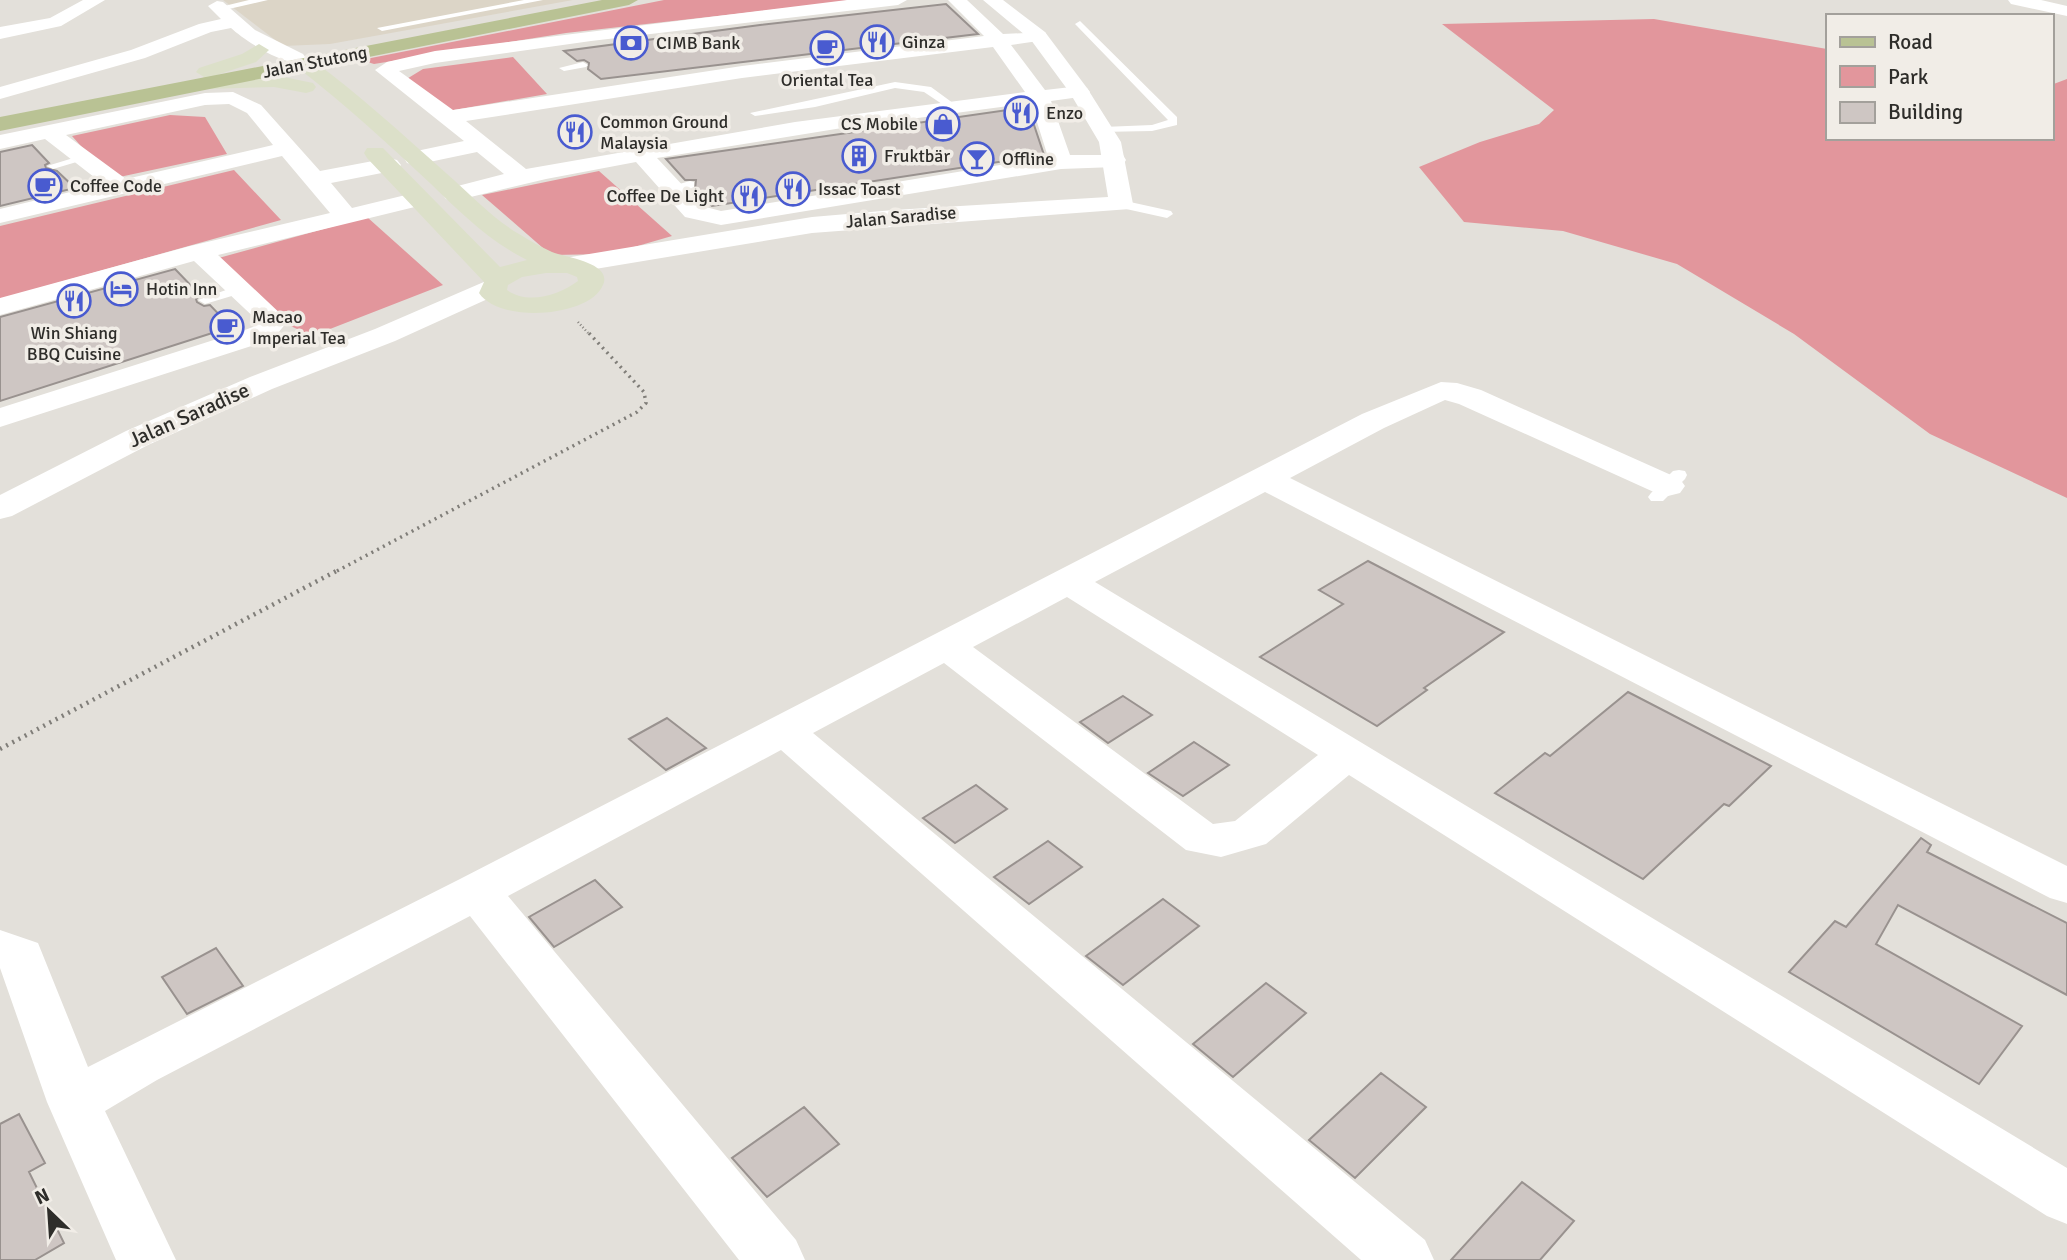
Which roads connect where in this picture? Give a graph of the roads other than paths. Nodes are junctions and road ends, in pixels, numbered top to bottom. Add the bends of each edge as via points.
1 (96, 0) edge
2 (503, 0) edge
3 (538, 0) edge
4 (592, 0) edge
5 (629, 0) edge
6 (898, 0) edge
7 (957, 0) edge
8 (992, 0) edge
9 (2017, 0) edge
10 (257, 1) edge
11 (512, 5) junction
12 (2067, 11) edge
13 (55, 22) junction
14 (1080, 24) dead end
15 (382, 28) dead end
16 (0, 33) edge
17 (1038, 36) junction
18 (999, 41) junction
19 (0, 44) edge
20 (535, 44) junction
21 (269, 48) edge
22 (198, 80) junction
23 (595, 92) junction
24 (1080, 92) junction
25 (0, 93) edge
26 (1039, 96) junction
27 (952, 106) junction
28 (0, 113) edge
29 (755, 113) dead end
30 (449, 117) junction
31 (0, 124) edge
32 (1103, 130) junction
33 (49, 132) junction
34 (0, 142) edge
35 (481, 144) junction
36 (288, 148) junction
37 (641, 153) junction
38 (84, 158) junction
39 (415, 158) junction
40 (1115, 160) junction
41 (1060, 162) junction
42 (389, 165) junction
43 (52, 166) dead end
44 (520, 176) junction
45 (317, 180) junction
46 (120, 186) junction
47 (454, 194) junction
48 (418, 198) junction
49 (1121, 204) junction
50 (1167, 214) dead end
51 (345, 215) junction
52 (0, 216) edge
53 (199, 252) junction
54 (574, 271) junction
55 (495, 283) junction
56 (240, 289) junction
57 (205, 300) dead end
58 (524, 305) junction
59 (0, 307) edge
60 (385, 335) junction
61 (0, 418) edge
62 (1264, 478) junction
63 (1668, 486) dead end
64 (0, 509) edge
65 (1067, 581) junction
66 (944, 645) junction
67 (784, 730) junction
68 (1346, 755) junction
69 (2067, 886) edge
70 (477, 891) junction
71 (0, 949) edge
72 (74, 1102) junction
73 (2067, 1198) edge
74 (146, 1260) edge
75 (775, 1260) edge
76 (1404, 1260) edge

1 - 13 street
2 - 11 lane
3 - 11 lane
4 - 21 main road, Jalan Stutong
5 - 21 main road, Jalan Stutong via 370,52 342,65
6 - 20 street
7 - 18 street via 970,18
8 - 17 street
9 - 12 street
10 - 21 lane
11 - 15 lane
13 - 16 street
13 - 19 street via 30,36
14 - 32 lane via 1173,123
17 - 18 street
17 - 24 street
18 - 23 street
18 - 26 street
20 - 23 street via 573,66
20 - 30 street via 434,59 398,81
21 - 22 main road, Jalan Stutong
21 - 22 main road
21 - 22 main road via 262,81
21 - 25 street via 188,34 138,54
21 - 39 main road
21 - 42 main road
22 - 28 main road, Jalan Stutong
22 - 31 main road, Jalan Stutong
23 - 30 street
24 - 26 street
24 - 32 street
26 - 27 street
26 - 41 street via 1045,129
27 - 29 lane via 927,89 895,85
27 - 37 street
30 - 35 street
32 - 40 street
33 - 34 street
33 - 36 street via 162,108 210,106 254,109
33 - 38 street
35 - 39 street
35 - 44 street
36 - 45 street
36 - 46 street
37 - 41 street via 680,186 694,212 721,218
37 - 44 street
38 - 43 lane
38 - 46 street
39 - 47 main road
40 - 41 street
40 - 49 street
42 - 45 street
42 - 48 main road
44 - 47 street
45 - 51 street
46 - 52 street
47 - 54 main road via 478,219 529,253
48 - 51 street
48 - 55 main road
49 - 50 lane
49 - 54 street, Jalan Saradise via 812,225 683,246 625,266
51 - 53 street
53 - 56 street
53 - 59 street
54 - 55 main road via 531,266
54 - 58 main road via 573,297
55 - 58 main road via 493,293 499,299
55 - 60 street
56 - 57 lane
56 - 61 street via 271,318 273,322 263,332
58 - 60 street
60 - 64 street, Jalan Saradise via 137,438
62 - 63 street via 1373,421 1448,391
62 - 65 street
62 - 69 street
65 - 66 street
65 - 68 street
66 - 67 street
66 - 68 street via 1202,839 1221,841 1250,833
67 - 70 street
67 - 76 street
68 - 73 street
70 - 72 street
70 - 75 street
71 - 72 street via 21,956
72 - 74 street

